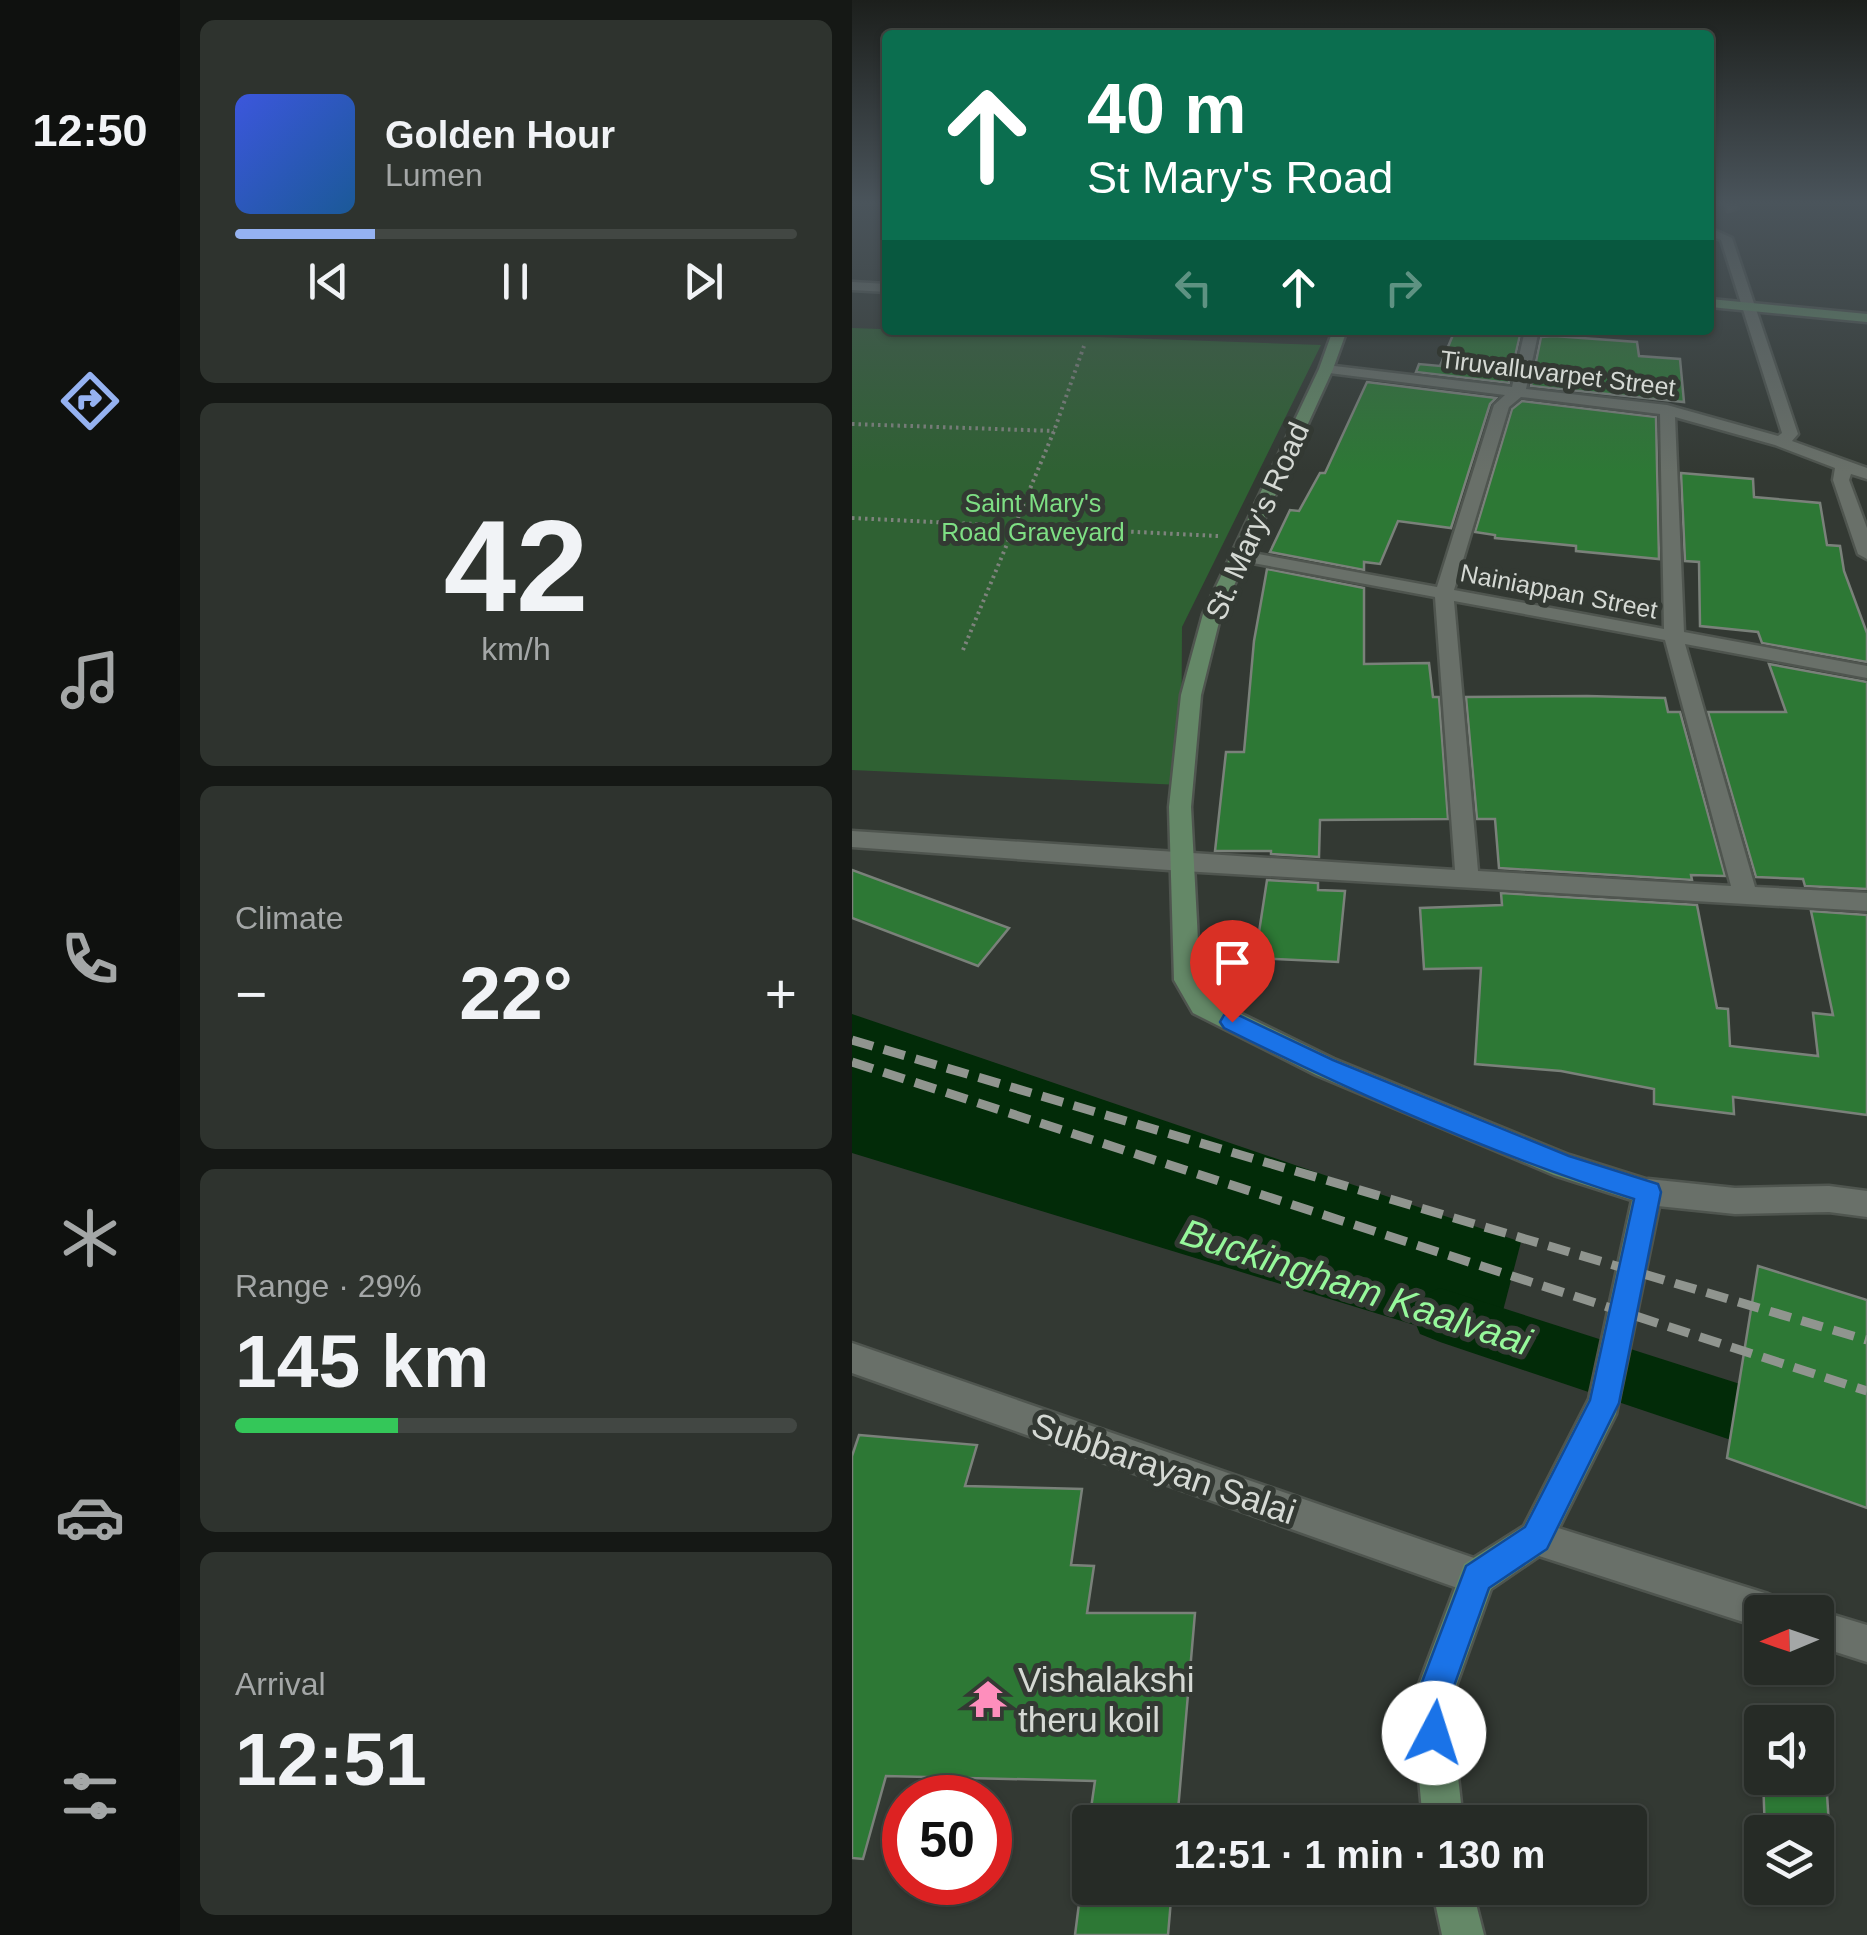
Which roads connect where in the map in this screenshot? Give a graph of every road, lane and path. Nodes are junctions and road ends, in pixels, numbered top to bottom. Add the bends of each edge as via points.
1 (1742, 291) edge
2 (1714, 303) edge
3 (1746, 306) junction
4 (1866, 318) edge
5 (1338, 335) edge
6 (1531, 335) edge
7 (1084, 346) dead end
8 (1326, 369) junction
9 (1518, 392) junction
10 (1667, 410) junction
11 (852, 424) edge
12 (1054, 432) junction
13 (1781, 442) junction
14 (1844, 466) junction
15 (1866, 474) edge
16 (852, 518) edge
17 (1014, 527) junction
18 (1246, 547) junction
19 (1866, 554) edge
20 (1444, 594) junction
21 (1674, 639) junction
22 (963, 650) dead end
23 (1866, 672) edge
24 (852, 839) edge
25 (1184, 863) junction
26 (1467, 879) junction
27 (1746, 898) junction
28 (1866, 902) edge
29 (1648, 1192) junction
30 (1866, 1204) edge
31 (855, 1369) edge
32 (1536, 1538) junction
33 (1477, 1577) junction
34 (1744, 1604) edge
35 (1834, 1634) edge
36 (1866, 1644) edge
37 (1441, 1805) edge
38 (1456, 1905) edge
39 (1463, 1935) edge

1 - 3 street
2 - 3 main road
3 - 4 main road
3 - 13 street via 1790,434
5 - 8 main road, St. Mary's Road
6 - 9 street
7 - 12 path
8 - 9 street, Tiruvalluvarpet Street
8 - 18 main road, St. Mary's Road
9 - 10 street, Tiruvalluvarpet Street
9 - 20 street via 1502,405
10 - 13 street, Tiruvalluvarpet Street
10 - 21 street
11 - 12 path
12 - 17 path
13 - 14 street, Tiruvalluvarpet Street
14 - 15 street, Tiruvalluvarpet Street
14 - 19 street via 1840,480
16 - 17 path
17 - 18 path
17 - 22 path
18 - 20 street, Nainiappan Street
18 - 25 main road, St. Mary's Road via 1212,614 1192,695 1180,807
20 - 21 street, Nainiappan Street
20 - 26 street
21 - 23 street, Nainiappan Street
21 - 27 street
24 - 25 street
25 - 26 street
25 - 29 main road, St. Mary's Road via 1187,980 1202,1006 1343,1075 1564,1166
26 - 27 street
27 - 28 street
29 - 30 street
29 - 32 main road via 1604,1403
31 - 33 street, Subbarayan Salai
32 - 33 main road
32 - 34 street
33 - 37 main road via 1431,1703
35 - 36 street
38 - 39 main road

